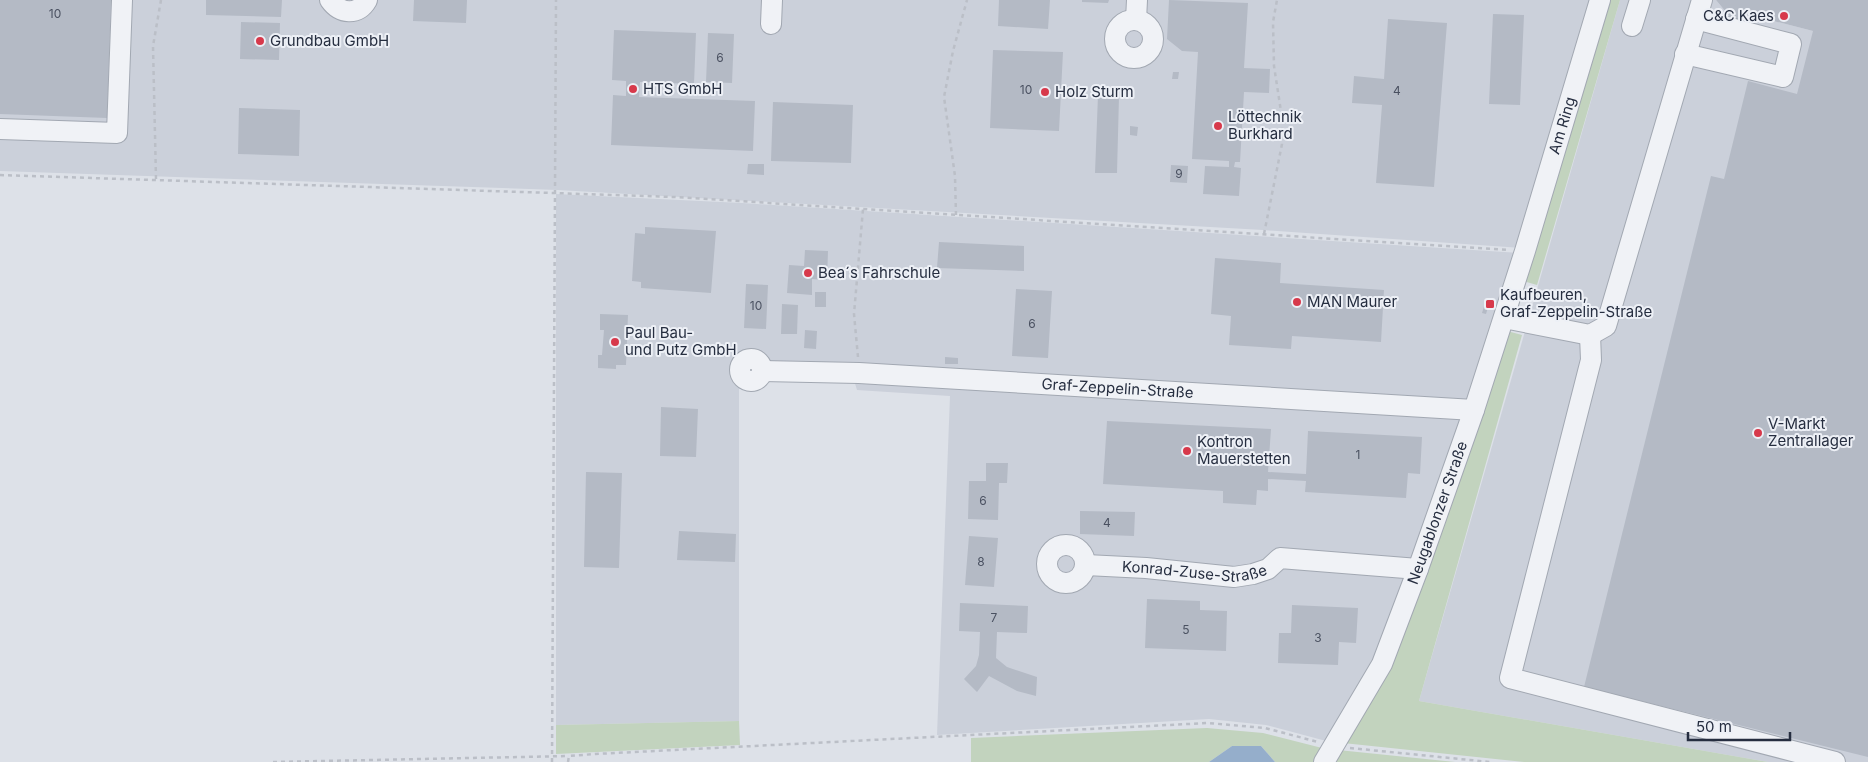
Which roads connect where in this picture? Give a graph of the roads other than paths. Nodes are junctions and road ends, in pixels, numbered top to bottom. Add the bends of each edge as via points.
1 (122, 0) edge
2 (330, 0) edge
3 (367, 0) edge
4 (772, 0) edge
5 (1137, 0) edge
6 (1600, 0) edge
7 (1640, 0) edge
8 (1702, 0) edge
9 (1696, 19) junction
10 (1136, 20) dead end
11 (771, 24) dead end
12 (1632, 26) dead end
13 (1685, 54) junction
14 (0, 129) edge
15 (1525, 251) joint
16 (1504, 318) junction
17 (1590, 335) junction
18 (762, 371) dead end
19 (1474, 410) junction
20 (1086, 566) dead end
21 (1418, 569) junction
22 (1329, 754) edge
23 (1835, 762) edge

1 - 14 street via 117,133
2 - 3 street via 346,12 359,9
4 - 11 street
5 - 10 street
6 - 15 street, Am Ring
7 - 12 street
8 - 9 street
9 - 13 street
9 - 13 street via 1791,44 1782,77
13 - 17 street via 1606,326
15 - 16 street, Neugablonzer Straße
16 - 17 street
16 - 19 street, Neugablonzer Straße
17 - 23 street via 1590,360 1510,678
18 - 19 street, Graf-Zeppelin-Straße via 859,373
19 - 21 street, Neugablonzer Straße
20 - 21 street, Konrad-Zuse-Straße via 1234,577 1268,569 1280,558
21 - 22 street, Neugablonzer Straße via 1382,664

